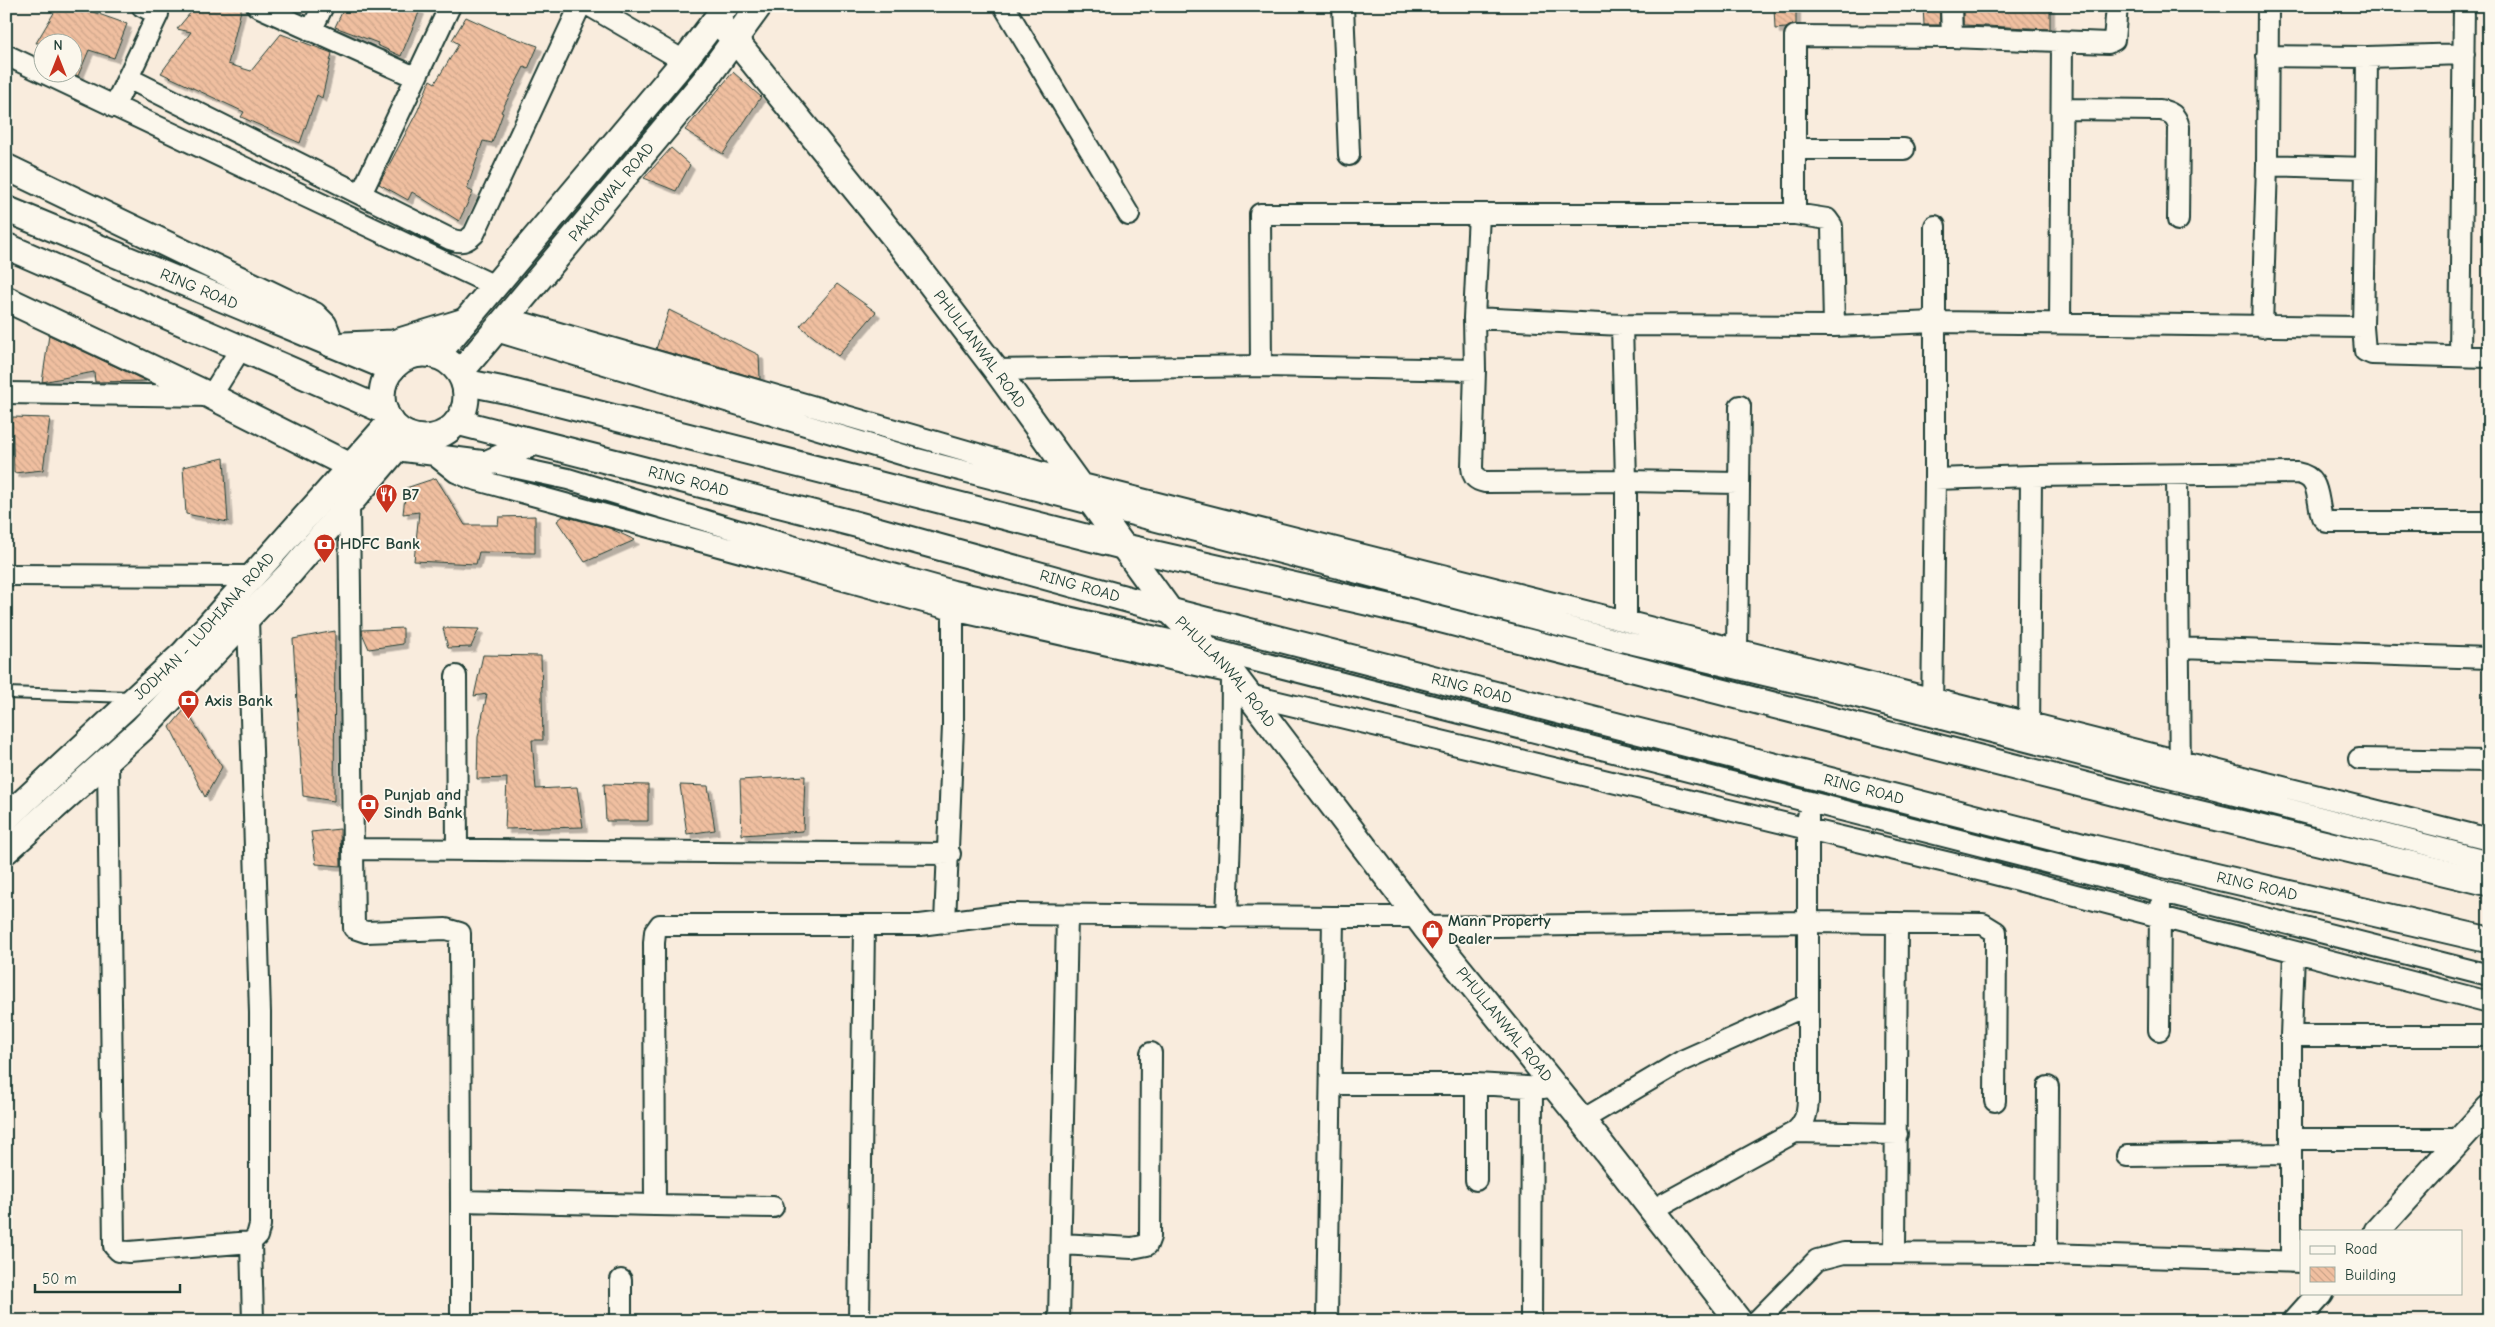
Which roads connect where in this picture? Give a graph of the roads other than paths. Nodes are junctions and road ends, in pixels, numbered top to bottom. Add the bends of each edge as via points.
1 (257, 6) edge
2 (323, 6) edge
3 (450, 6) edge
4 (580, 6) edge
5 (590, 6) edge
6 (759, 6) edge
7 (1004, 6) edge
8 (1343, 6) edge
9 (1952, 6) edge
10 (2116, 6) edge
11 (2268, 6) edge
12 (2464, 6) edge
13 (154, 9) edge
14 (721, 13) edge
15 (312, 31) junction
16 (1952, 37) junction
17 (736, 40) junction
18 (2062, 42) junction
19 (2464, 54) junction
20 (6, 56) edge
21 (2267, 56) junction
22 (2367, 57) junction
23 (684, 61) junction
24 (415, 77) junction
25 (128, 78) junction
26 (114, 106) junction
27 (2062, 109) junction
28 (1795, 149) junction
29 (1904, 149) dead end
30 (1349, 154) dead end
31 (2267, 165) junction
32 (6, 167) edge
33 (2366, 168) junction
34 (361, 194) junction
35 (75, 199) junction
36 (6, 209) edge
37 (1479, 214) junction
38 (1795, 214) junction
39 (1129, 215) dead end
40 (2178, 220) dead end
41 (1935, 226) dead end
42 (60, 233) junction
43 (6, 246) edge
44 (495, 286) junction
45 (6, 299) edge
46 (1474, 318) junction
47 (465, 321) junction
48 (1935, 322) junction
49 (2060, 323) junction
50 (502, 324) junction
51 (1622, 325) junction
52 (1834, 326) junction
53 (2262, 327) junction
54 (2363, 327) junction
55 (333, 344) junction
56 (241, 348) junction
57 (436, 356) junction
58 (2460, 356) junction
59 (2489, 358) edge
60 (1261, 366) junction
61 (392, 369) junction
62 (996, 370) junction
63 (1475, 370) junction
64 (462, 378) junction
65 (6, 392) edge
66 (212, 396) junction
67 (1740, 406) dead end
68 (457, 422) junction
69 (395, 429) junction
70 (533, 443) junction
71 (434, 455) junction
72 (490, 462) junction
73 (349, 466) junction
74 (2031, 476) junction
75 (2177, 476) junction
76 (373, 478) junction
77 (1935, 479) junction
78 (1626, 481) junction
79 (1078, 483) junction
80 (1737, 483) junction
81 (592, 486) junction
82 (349, 505) junction
83 (1094, 505) junction
84 (583, 508) junction
85 (2489, 522) edge
86 (753, 545) junction
87 (1125, 547) junction
88 (6, 575) edge
89 (252, 576) junction
90 (953, 600) junction
91 (1170, 610) junction
92 (248, 618) junction
93 (1626, 621) junction
94 (2179, 648) junction
95 (1209, 649) junction
96 (1737, 650) junction
97 (2489, 658) edge
98 (1232, 673) junction
99 (456, 676) dead end
100 (6, 692) edge
101 (1249, 695) junction
102 (139, 697) junction
103 (1932, 708) junction
104 (2029, 733) junction
105 (2359, 759) dead end
106 (2489, 761) edge
107 (108, 762) junction
108 (2180, 772) junction
109 (1808, 801) junction
110 (6, 818) edge
111 (1808, 830) junction
112 (2489, 839) edge
113 (1984, 847) junction
114 (457, 849) junction
115 (353, 850) junction
116 (6, 851) edge
117 (950, 854) junction
118 (2489, 861) edge
119 (1984, 871) junction
120 (2489, 883) edge
121 (2160, 892) junction
122 (1067, 915) junction
123 (1227, 917) junction
124 (1334, 917) junction
125 (2160, 918) junction
126 (1421, 922) junction
127 (1806, 922) junction
128 (945, 923) junction
129 (1897, 923) junction
130 (864, 925) junction
131 (2489, 940) edge
132 (2294, 952) junction
133 (2489, 975) edge
134 (2489, 1002) edge
135 (1807, 1005) junction
136 (2159, 1030) dead end
137 (2291, 1036) junction
138 (2489, 1036) edge
139 (1151, 1053) dead end
140 (1331, 1084) junction
141 (1476, 1084) junction
142 (1543, 1088) junction
143 (2048, 1088) dead end
144 (1995, 1101) dead end
145 (1582, 1120) junction
146 (2478, 1125) edge
147 (1795, 1132) junction
148 (1897, 1134) junction
149 (2291, 1146) junction
150 (2127, 1156) dead end
151 (1476, 1180) dead end
152 (461, 1202) junction
153 (655, 1205) junction
154 (773, 1207) dead end
155 (1652, 1210) junction
156 (2378, 1230) edge
157 (251, 1242) junction
158 (1061, 1244) junction
159 (1895, 1253) junction
160 (2047, 1254) junction
161 (2296, 1262) edge
162 (621, 1280) dead end
163 (2320, 1294) edge
164 (253, 1321) edge
165 (461, 1321) edge
166 (622, 1321) edge
167 (859, 1321) edge
168 (1059, 1321) edge
169 (1327, 1321) edge
170 (1531, 1321) edge
171 (1739, 1321) edge
172 (1757, 1321) edge
173 (2296, 1321) edge

1 - 15 street
2 - 15 street
3 - 24 street
4 - 34 street via 474,234 467,241 450,239
5 - 23 street
6 - 17 street, PAKHOWAL ROAD
7 - 39 street
8 - 30 street
9 - 16 street
10 - 18 street via 2114,40 2100,44
11 - 21 street
12 - 19 street
13 - 25 street
14 - 17 street, PHULLANWAL ROAD
14 - 23 street, PAKHOWAL ROAD
15 - 24 street
16 - 18 street
16 - 28 street via 1795,36
17 - 50 street, PAKHOWAL ROAD
17 - 62 street, PHULLANWAL ROAD
18 - 27 street
19 - 22 street
19 - 58 street
20 - 26 street
21 - 22 street
21 - 31 street
22 - 33 street
23 - 44 street, PAKHOWAL ROAD
24 - 34 street
25 - 26 street
25 - 34 street
26 - 44 street
27 - 40 street via 2160,110 2177,118
27 - 49 street
28 - 29 street
28 - 38 street
31 - 33 street
31 - 53 street
32 - 35 street
33 - 54 street
35 - 42 street
35 - 55 street via 314,314 324,325
36 - 42 street, RING ROAD
37 - 38 street
37 - 46 street
37 - 60 street via 1260,214
38 - 52 street via 1827,219 1832,226
41 - 48 street
42 - 55 street, RING ROAD
43 - 56 street
44 - 47 street
45 - 66 street
46 - 51 street
46 - 63 street
47 - 55 street via 393,343
47 - 57 street
48 - 49 street
48 - 52 street
48 - 77 street
49 - 53 street
50 - 64 street, PAKHOWAL ROAD
50 - 79 street
50 - 83 street via 917,458
51 - 52 street
51 - 78 street
53 - 54 street
54 - 58 street via 2365,351 2372,354
55 - 61 street, RING ROAD
56 - 66 street
56 - 69 street
57 - 61 street via 420,354 405,359
57 - 64 street via 449,362
58 - 59 street
60 - 62 street
60 - 63 street
61 - 69 street via 382,396
62 - 79 street, PHULLANWAL ROAD
63 - 78 street via 1472,475 1476,480
64 - 68 street via 466,396 464,410
64 - 87 street
65 - 66 street
66 - 73 street
67 - 80 street
68 - 69 street via 448,431 424,438
68 - 70 street, RING ROAD
69 - 71 street
69 - 73 street, JODHAN - LUDHIANA ROAD
69 - 76 street, JODHAN - LUDHIANA ROAD
70 - 72 street
70 - 91 street, RING ROAD via 859,525
71 - 72 street
71 - 84 street via 470,478
72 - 81 street
73 - 76 street
73 - 89 street, JODHAN - LUDHIANA ROAD
74 - 75 street
74 - 77 street
74 - 104 street
75 - 85 street via 2304,475 2316,485 2322,518 2327,522
75 - 94 street
76 - 82 street, JODHAN - LUDHIANA ROAD
77 - 103 street
78 - 80 street
78 - 93 street
79 - 83 street, PHULLANWAL ROAD
79 - 93 street
80 - 96 street
81 - 84 street
81 - 86 street
82 - 92 street, JODHAN - LUDHIANA ROAD
82 - 115 street
83 - 87 street, PHULLANWAL ROAD
83 - 103 street via 1617,640
84 - 86 street
86 - 90 street
87 - 91 street, PHULLANWAL ROAD
87 - 120 street via 1415,613 2139,799
88 - 89 street
89 - 102 street, JODHAN - LUDHIANA ROAD
90 - 95 street
90 - 98 street
90 - 117 street
91 - 95 street, PHULLANWAL ROAD
91 - 131 street, RING ROAD via 2094,848
92 - 107 street, JODHAN - LUDHIANA ROAD
92 - 157 street via 260,1013 260,1225
93 - 96 street
94 - 97 street
94 - 108 street
95 - 98 street, PHULLANWAL ROAD
95 - 109 street
96 - 103 street
98 - 101 street, PHULLANWAL ROAD
98 - 123 street
99 - 114 street
100 - 102 lane
101 - 111 street
101 - 126 street, PHULLANWAL ROAD
102 - 110 street, JODHAN - LUDHIANA ROAD
103 - 104 street
104 - 108 street
105 - 106 street
107 - 116 street, JODHAN - LUDHIANA ROAD
107 - 157 street via 114,1246 119,1251 129,1252
108 - 112 street
108 - 118 street
109 - 111 street
109 - 113 street
111 - 119 street
111 - 127 street
113 - 119 street
113 - 121 street
114 - 115 street
114 - 117 street
115 - 152 street via 354,928 366,932 446,929 460,933
117 - 128 street
119 - 125 street
121 - 125 street
121 - 133 street
122 - 123 street
122 - 128 street via 1007,914
122 - 158 street
123 - 124 street
124 - 126 street
124 - 140 street
125 - 132 street
125 - 136 street
126 - 127 street
126 - 142 street, PHULLANWAL ROAD
127 - 129 street
127 - 135 street
128 - 130 street
129 - 144 street via 1983,924 1996,932
129 - 148 street
130 - 153 street via 660,925 654,942
130 - 167 street
132 - 134 street
132 - 137 street
135 - 145 street via 1682,1061
135 - 147 street via 1807,1114
137 - 138 street
137 - 149 street
139 - 158 street via 1150,1237 1147,1245 1132,1248
140 - 141 street
140 - 169 street
141 - 142 street
141 - 151 street
142 - 145 street, PHULLANWAL ROAD
142 - 170 street
143 - 160 street
145 - 155 street, PHULLANWAL ROAD
146 - 149 street
146 - 156 street
147 - 148 street
147 - 155 street
148 - 159 street
149 - 150 street
149 - 161 street
152 - 153 street
152 - 165 street
153 - 154 street
155 - 171 street, PHULLANWAL ROAD
157 - 164 street
158 - 168 street
159 - 160 street
159 - 172 street via 1844,1253 1817,1260
160 - 161 street
162 - 166 street
163 - 173 street

